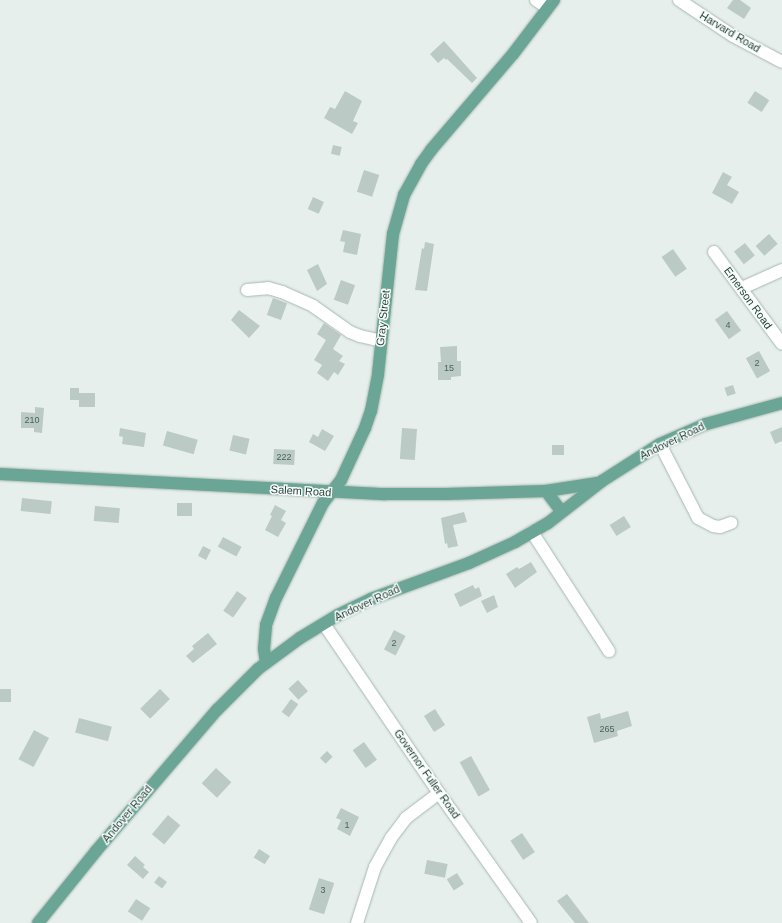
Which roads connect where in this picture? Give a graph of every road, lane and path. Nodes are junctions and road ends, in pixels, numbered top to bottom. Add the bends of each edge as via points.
1 (536, 0) edge
2 (679, 0) edge
3 (551, 4) edge
4 (782, 62) edge
5 (714, 252) dead end
6 (782, 270) edge
7 (742, 288) junction
8 (247, 290) dead end
9 (381, 341) junction
10 (782, 344) edge
11 (782, 403) edge
12 (660, 444) junction
13 (0, 474) edge
14 (602, 481) junction
15 (546, 491) junction
16 (331, 492) junction
17 (562, 512) junction
18 (731, 523) dead end
19 (532, 532) junction
20 (324, 624) junction
21 (609, 651) dead end
22 (266, 663) junction
23 (439, 793) junction
24 (38, 923) edge
25 (357, 923) edge
26 (532, 923) edge

1 - 3 street
2 - 4 street, Harvard Road via 727,32
3 - 9 main road, Gray Street via 490,82 431,150 412,179 397,214 392,234
5 - 7 street, Emerson Road
6 - 7 street
7 - 10 street, Emerson Road
8 - 9 street via 268,288 282,292 313,306 350,332
9 - 16 main road, Gray Street via 375,393 365,428 341,480
11 - 12 main road, Andover Road via 706,424
12 - 14 main road, Andover Road
12 - 18 street via 698,518 713,526 720,527
13 - 16 main road, Salem Road
14 - 15 main road, Salem Road
14 - 17 main road, Andover Road
15 - 16 main road, Salem Road via 446,494
15 - 17 main road
16 - 22 main road, Gray Street via 323,503 276,598 266,625
17 - 19 main road, Andover Road
19 - 20 main road, Andover Road via 485,556 371,599
19 - 21 street
20 - 22 main road, Andover Road
20 - 23 street, Governor Fuller Road
22 - 24 main road, Andover Road via 237,689 194,736
23 - 25 street via 406,818 391,838 375,867
23 - 26 street, Governor Fuller Road

